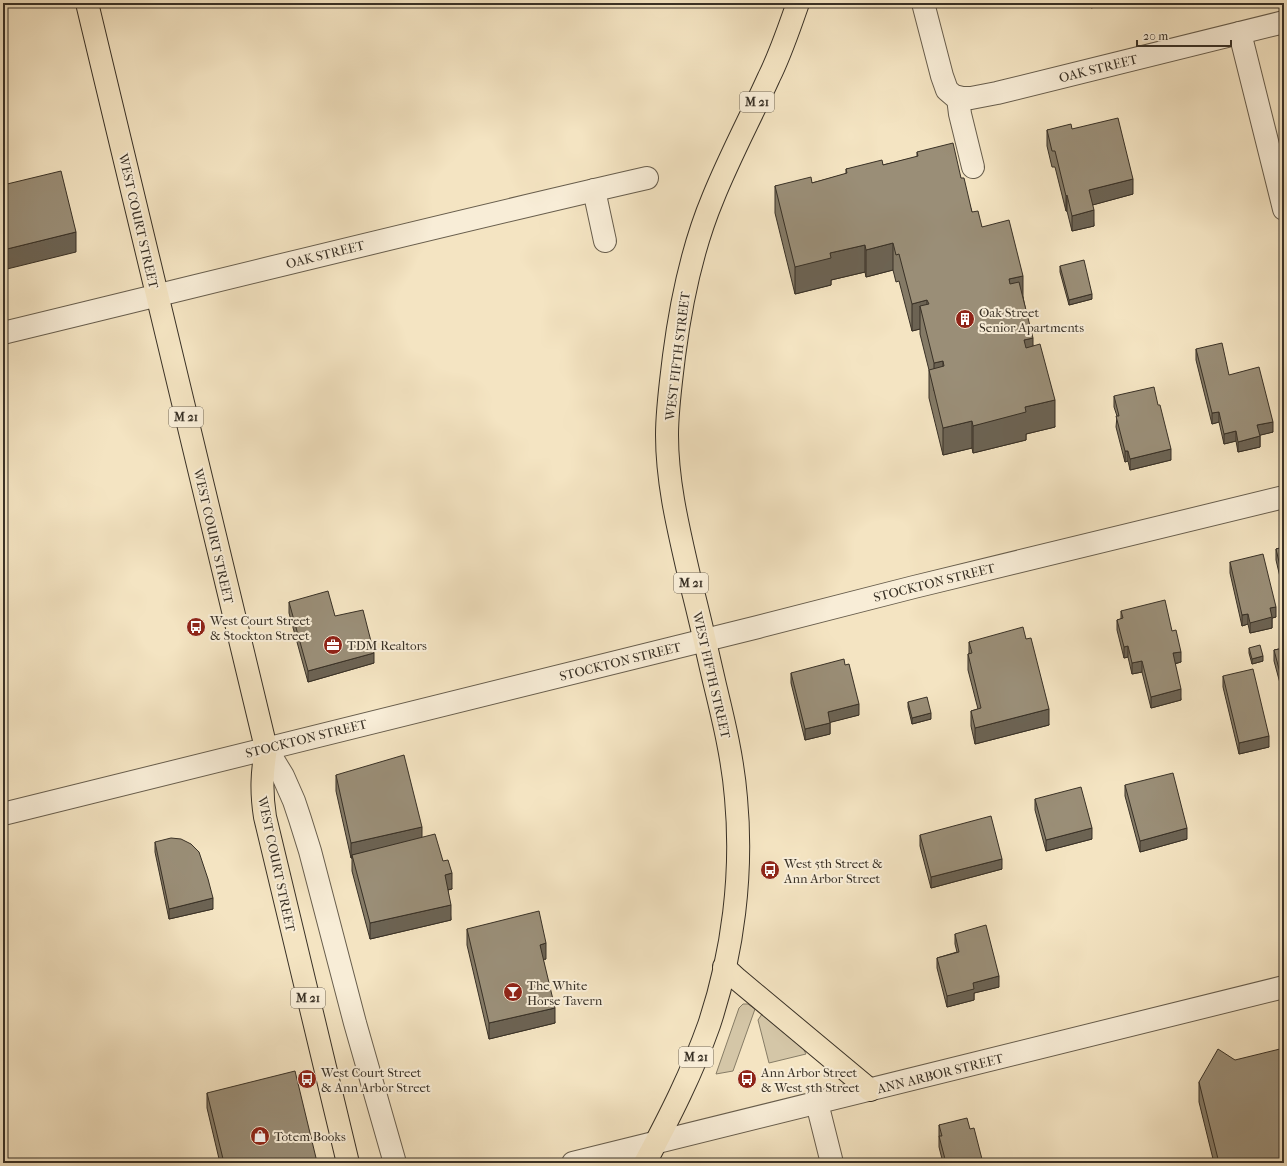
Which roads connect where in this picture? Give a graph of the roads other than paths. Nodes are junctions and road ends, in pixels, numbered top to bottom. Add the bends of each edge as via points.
1 (87, 3) edge
2 (798, 3) edge
3 (924, 3) edge
4 (1284, 22) edge
5 (1240, 33) junction
6 (958, 98) junction
7 (973, 167) dead end
8 (648, 178) dead end
9 (594, 190) junction
10 (1284, 209) edge
11 (606, 241) dead end
12 (157, 296) junction
13 (3, 333) edge
14 (1284, 497) edge
15 (704, 640) junction
16 (266, 748) junction
17 (3, 814) edge
18 (724, 967) junction
19 (1284, 987) edge
20 (870, 1090) junction
21 (817, 1103) junction
22 (656, 1143) junction
23 (348, 1163) edge
24 (395, 1163) edge
25 (573, 1163) edge
26 (645, 1163) edge
27 (832, 1163) edge

1 - 12 main road, WEST COURT STREET / M 21
2 - 15 main road, WEST FIFTH STREET / M 21 via 773,69 724,171 704,222 685,289 675,345 668,411 668,463 673,503
3 - 6 street via 944,83 950,94
4 - 5 street, OAK STREET
5 - 6 street, OAK STREET via 997,93
5 - 10 street
6 - 7 street
8 - 9 street, OAK STREET
9 - 11 street
9 - 12 street, OAK STREET
12 - 13 street, OAK STREET
12 - 16 main road, WEST COURT STREET / M 21
14 - 15 street, STOCKTON STREET
15 - 16 street, STOCKTON STREET
15 - 18 main road, WEST FIFTH STREET / M 21 via 728,744 737,805 737,892
16 - 17 street, STOCKTON STREET
16 - 23 main road, WEST COURT STREET / M 21 via 261,791 265,817
16 - 24 street via 283,776 300,819
18 - 20 main road
18 - 22 main road, WEST FIFTH STREET / M 21 via 700,1048 681,1094
19 - 20 street, ANN ARBOR STREET
20 - 21 street, ANN ARBOR STREET
21 - 22 street, ANN ARBOR STREET
21 - 27 street
22 - 25 street, ANN ARBOR STREET
22 - 26 main road, WEST FIFTH STREET / M 21

